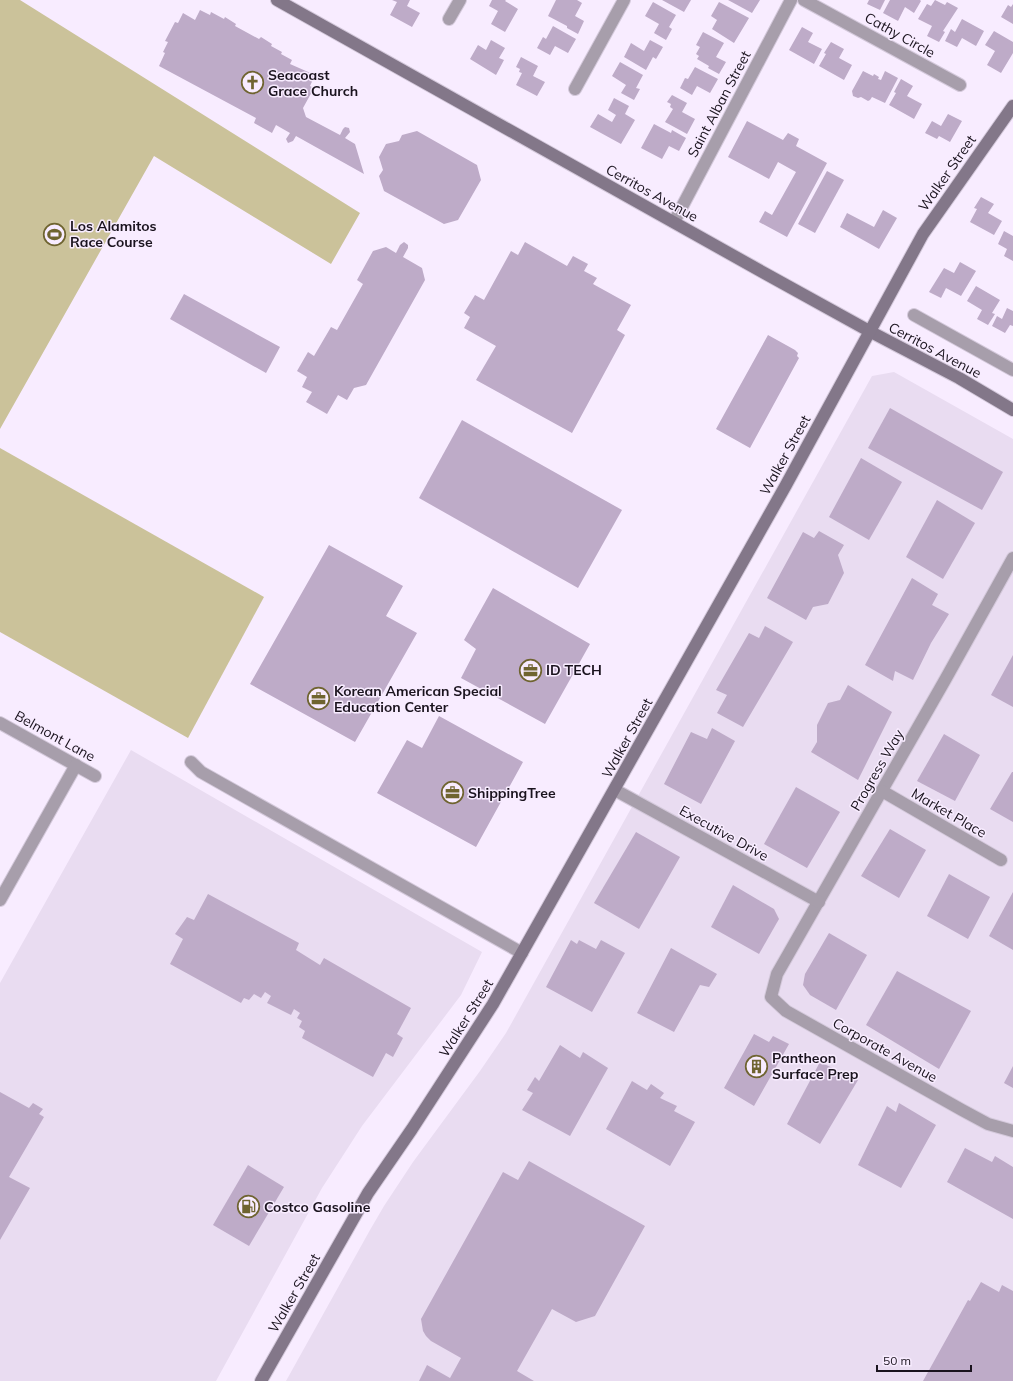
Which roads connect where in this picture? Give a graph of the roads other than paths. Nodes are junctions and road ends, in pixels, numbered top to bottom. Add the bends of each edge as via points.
1 (277, 0) edge
2 (460, 0) edge
3 (624, 0) edge
4 (791, 0) edge
5 (804, 0) edge
6 (449, 20) dead end
7 (960, 85) dead end
8 (575, 89) dead end
9 (1013, 106) edge
10 (674, 222) junction
11 (914, 315) dead end
12 (871, 332) junction
13 (1013, 370) edge
14 (1013, 410) edge
15 (1013, 558) edge
16 (0, 723) edge
17 (191, 762) dead end
18 (76, 766) junction
19 (94, 776) dead end
20 (615, 790) junction
21 (882, 791) junction
22 (1001, 860) dead end
23 (0, 900) edge
24 (819, 902) junction
25 (522, 953) junction
26 (771, 997) joint
27 (1013, 1131) edge
28 (261, 1381) edge

1 - 10 main road, Cerritos Avenue
2 - 6 street
3 - 8 street
4 - 10 street, Saint Alban Street
5 - 7 street, Cathy Circle
9 - 12 main road, Walker Street via 923,234
10 - 12 main road, Cerritos Avenue
11 - 13 street
12 - 14 main road, Cerritos Avenue via 959,378
12 - 20 main road, Walker Street
15 - 21 street, Progress Way
16 - 18 street, Belmont Lane
17 - 25 street via 201,772
18 - 19 street, Belmont Lane
18 - 23 street
20 - 24 street, Executive Drive
20 - 25 main road, Walker Street
21 - 22 street, Market Place
21 - 24 street, Progress Way
24 - 26 street, Progress Way via 777,974
25 - 28 main road, Walker Street via 494,1004 368,1194
26 - 27 street, Corporate Avenue via 786,1011 988,1124

